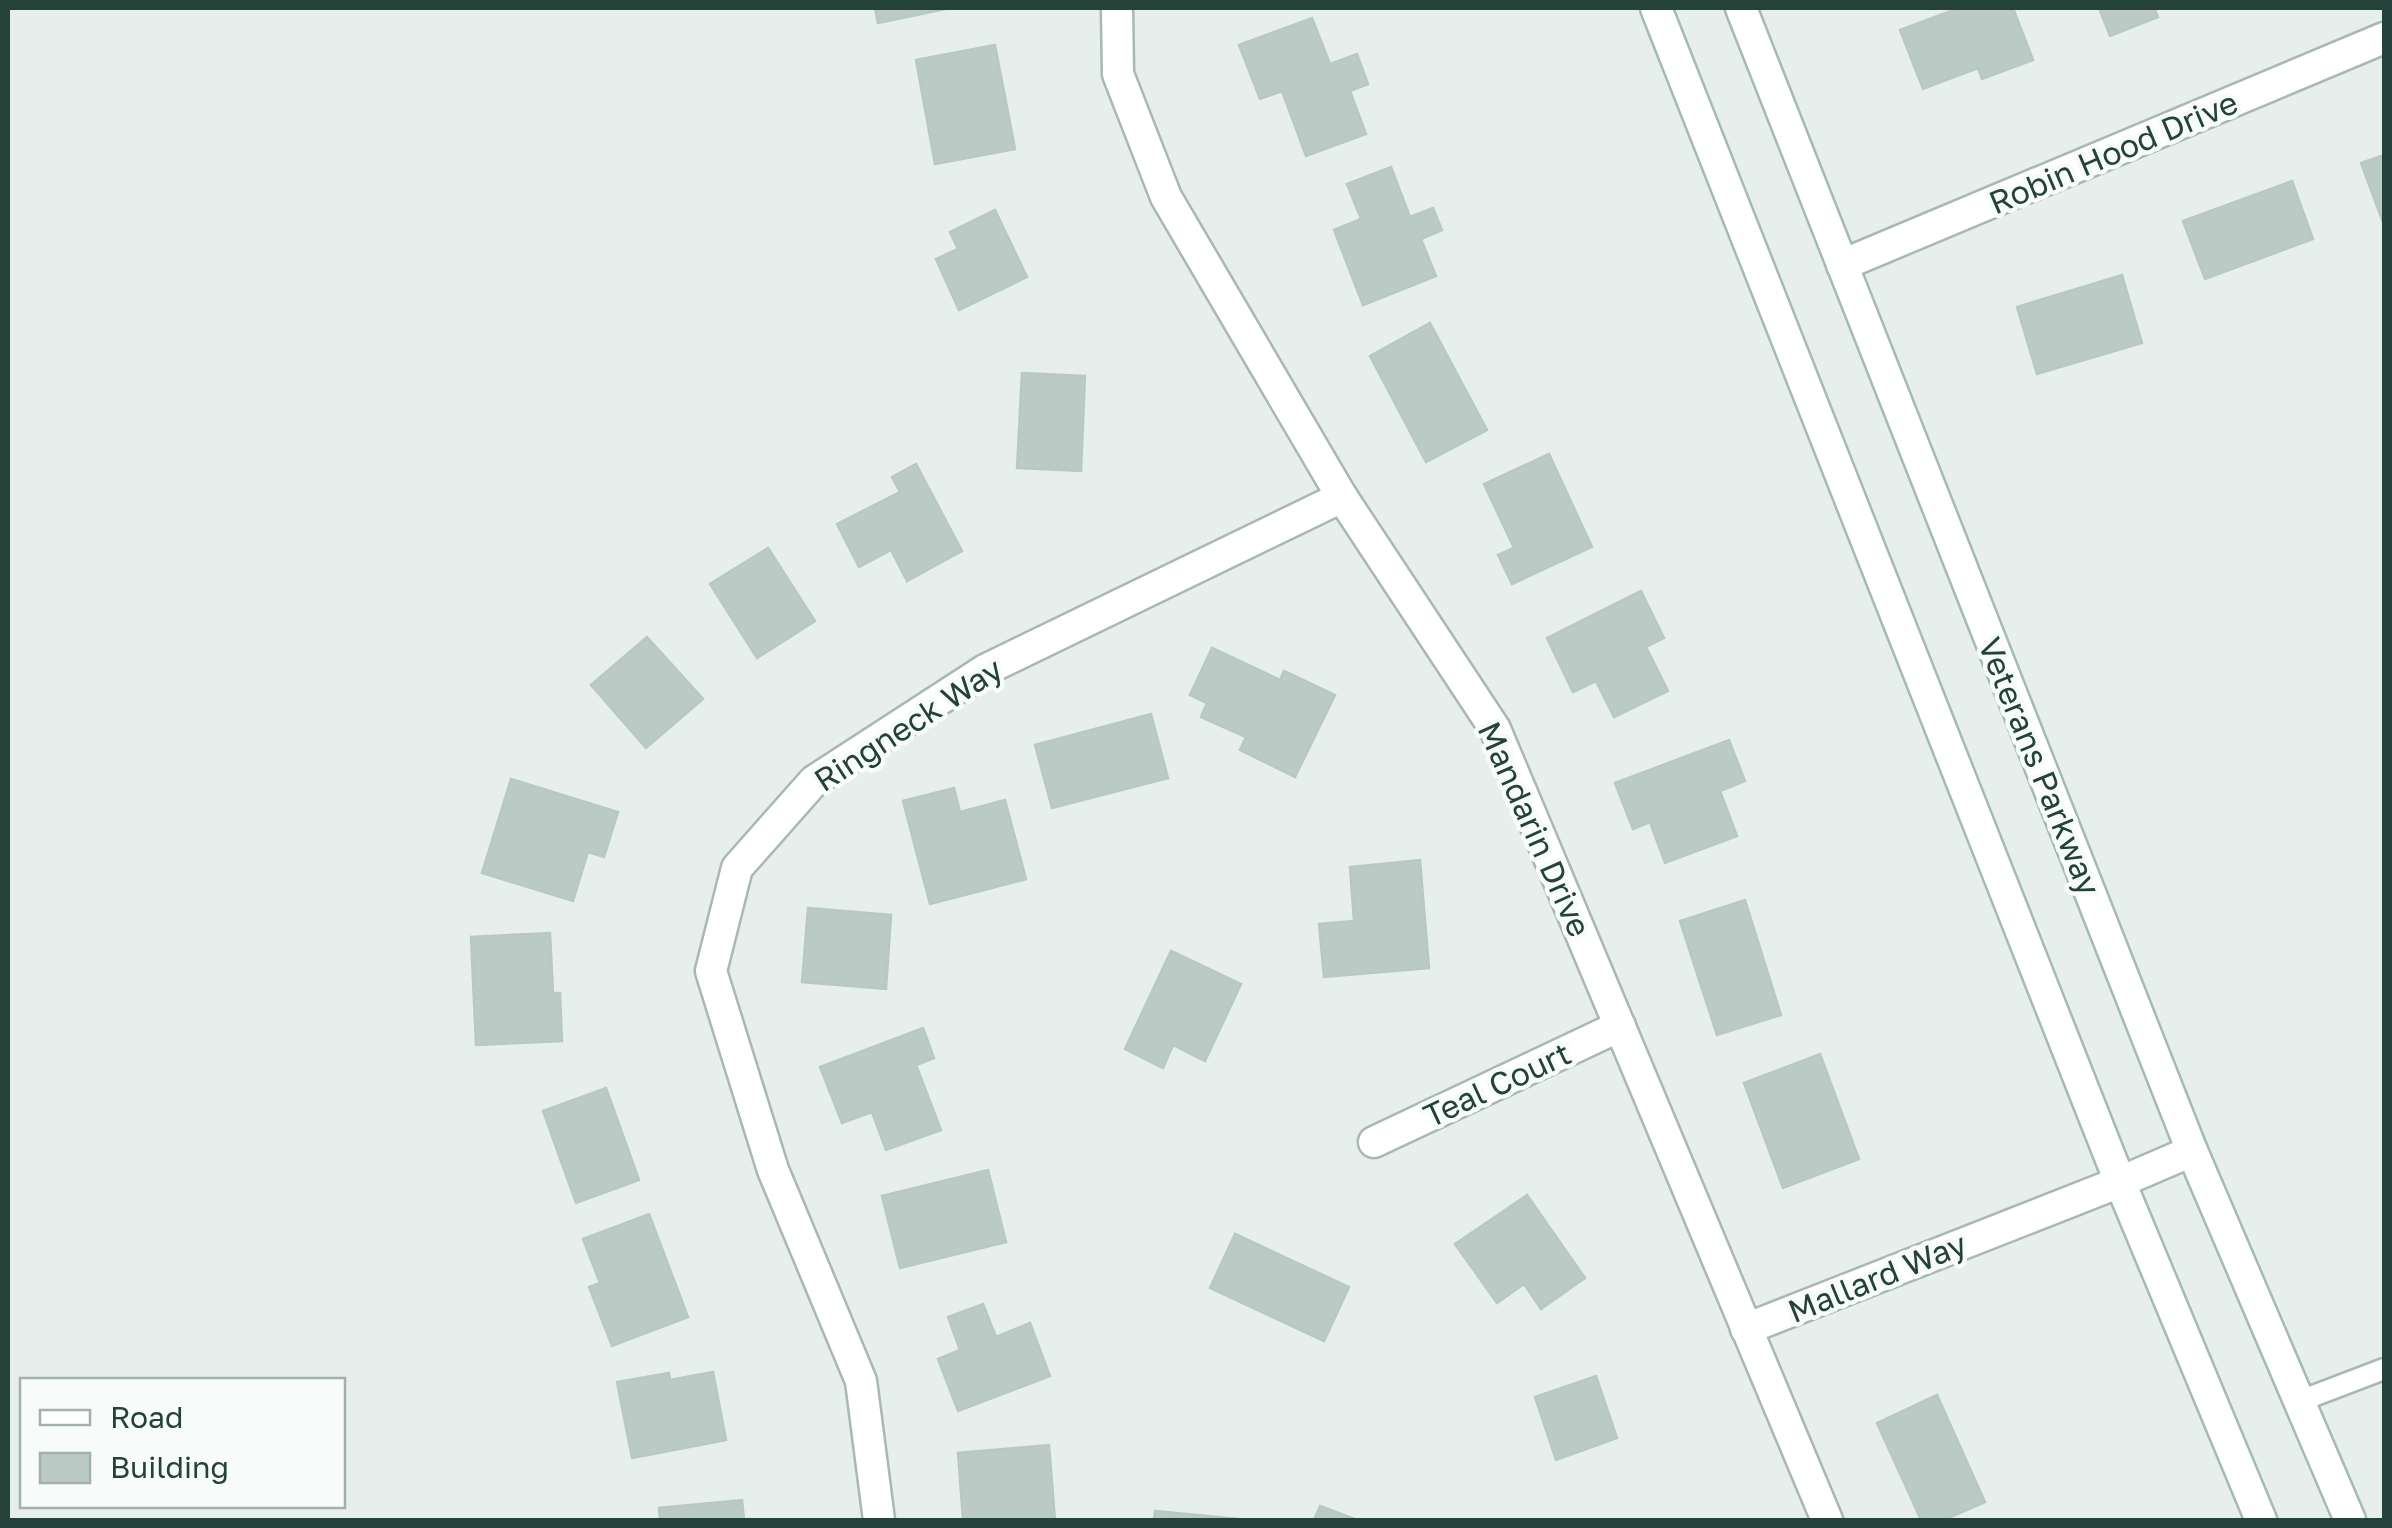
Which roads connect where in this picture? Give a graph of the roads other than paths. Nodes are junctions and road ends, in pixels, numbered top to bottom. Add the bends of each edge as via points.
1 (1117, 8) edge
2 (1656, 8) edge
3 (1741, 8) edge
4 (2384, 38) edge
5 (1842, 266) junction
6 (1342, 497) junction
7 (1620, 1026) junction
8 (1374, 1142) dead end
9 (2192, 1151) junction
10 (2120, 1182) junction
11 (1746, 1330) junction
12 (2384, 1369) edge
13 (2300, 1401) junction
14 (878, 1520) edge
15 (1827, 1520) edge
16 (2261, 1520) edge
17 (2350, 1520) edge

1 - 6 street, Mandarin Drive via 1118,74 1166,196
2 - 10 street
3 - 5 street, Veterans Parkway
4 - 5 street, Robin Hood Drive
5 - 9 street, Veterans Parkway
6 - 7 street, Mandarin Drive via 1495,729
6 - 14 street, Ringneck Way via 985,670 814,781 736,868 711,971 773,1170 861,1381
7 - 8 street, Teal Court
7 - 11 street, Mandarin Drive
9 - 10 street, Mallard Way
9 - 13 street, Veterans Parkway
10 - 11 street, Mallard Way
10 - 16 street
11 - 15 street, Mandarin Drive
12 - 13 lane
13 - 17 street, Veterans Parkway

